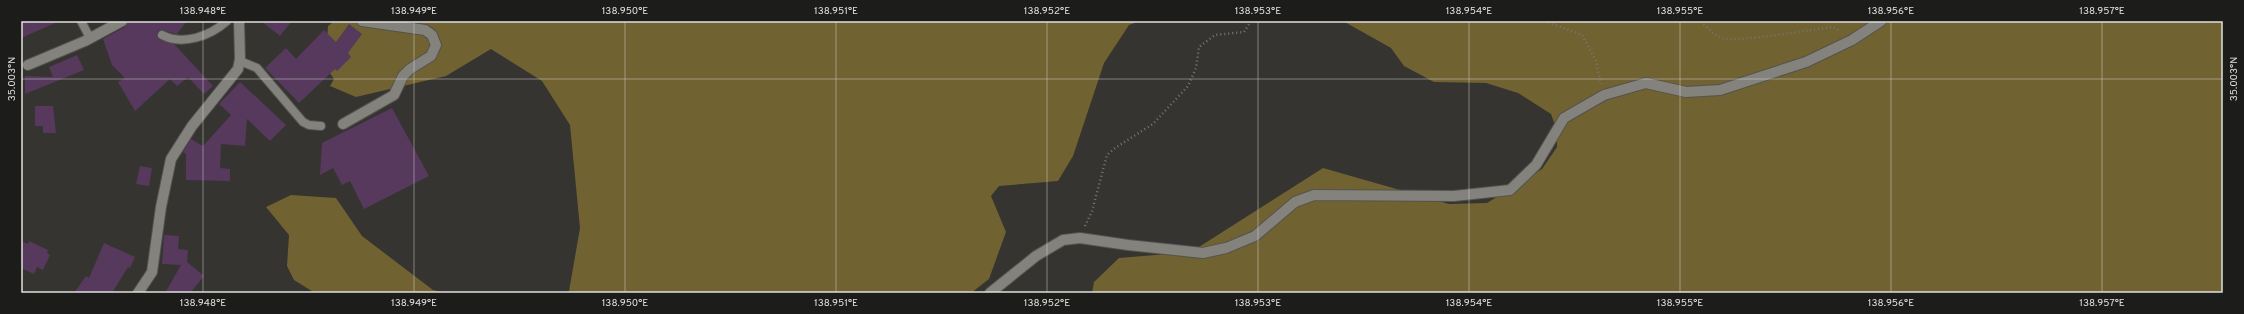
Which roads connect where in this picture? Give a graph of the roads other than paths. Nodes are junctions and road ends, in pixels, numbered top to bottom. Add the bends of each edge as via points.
1 (81, 21) edge
2 (122, 21) edge
3 (227, 21) edge
4 (239, 21) edge
5 (362, 21) edge
6 (1881, 21) edge
7 (162, 35) dead end
8 (90, 38) junction
9 (240, 60) junction
10 (24, 65) edge
11 (343, 124) dead end
12 (321, 126) dead end
13 (138, 293) edge
14 (990, 293) edge

1 - 8 lane
2 - 8 street
3 - 7 lane via 212,32 190,39 174,40
4 - 9 street
5 - 11 street via 426,30 432,35 436,45 431,56 403,76 394,95
6 - 14 street via 1852,40 1806,62 1720,90 1686,92 1646,83 1604,95 1564,118 1536,165 1510,190 1454,196 1314,196 1295,202 1254,236 1226,248 1203,253 1128,246 1080,238 1063,240 1036,256
8 - 10 street
9 - 12 lane via 257,68 303,122
9 - 13 street via 233,77 192,126 171,159 152,272

